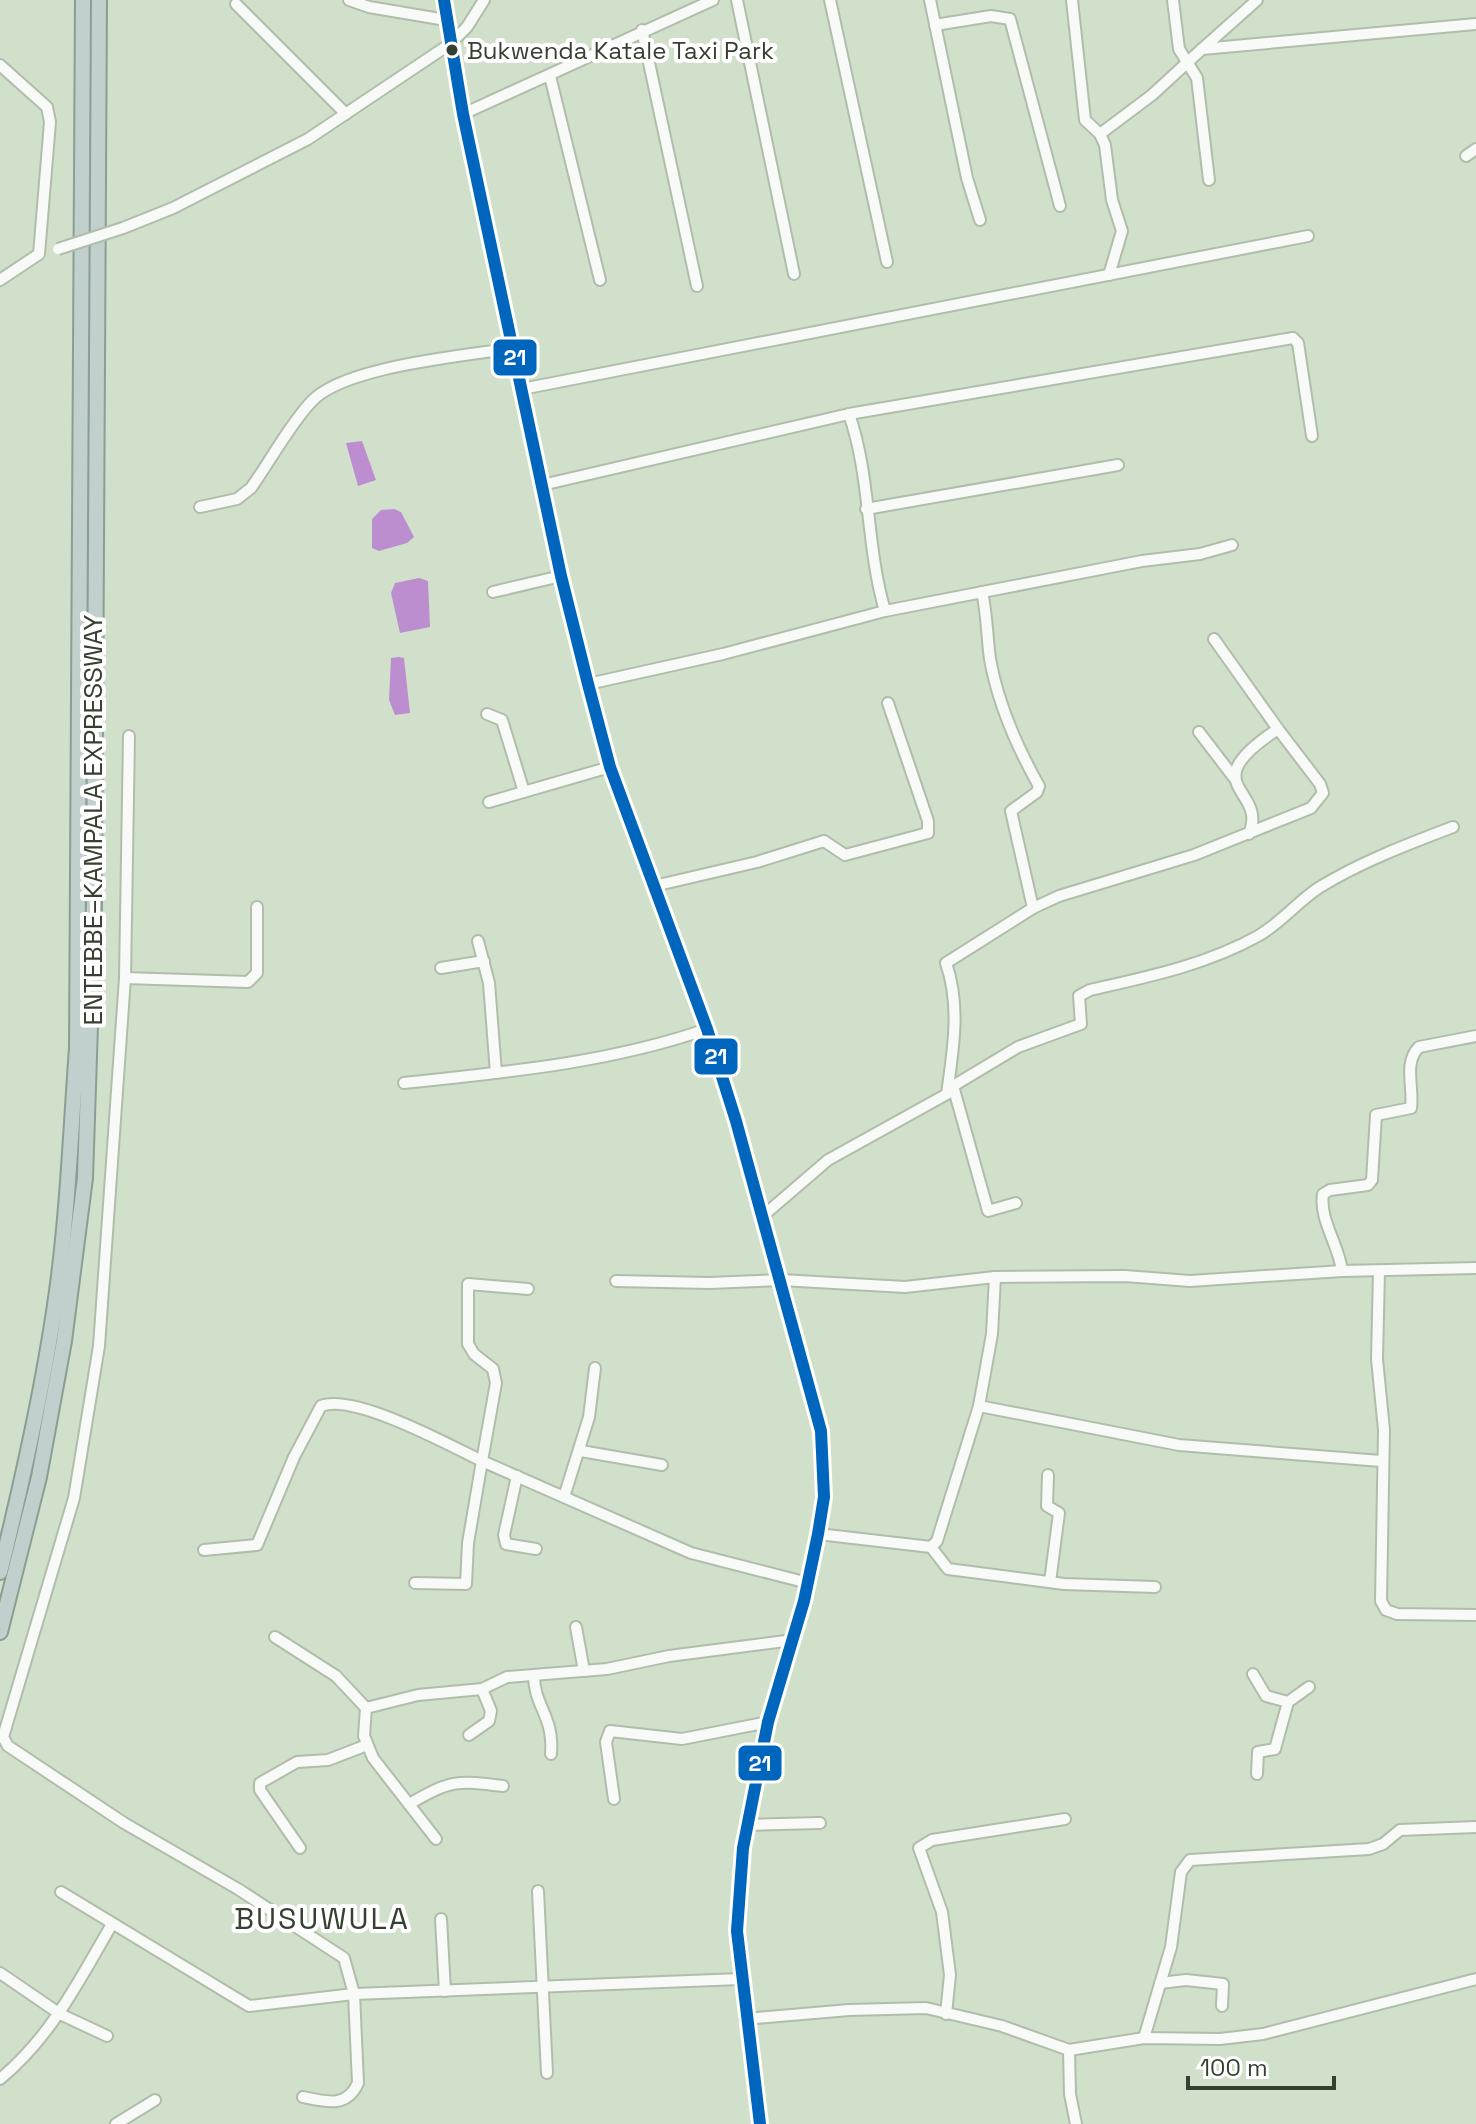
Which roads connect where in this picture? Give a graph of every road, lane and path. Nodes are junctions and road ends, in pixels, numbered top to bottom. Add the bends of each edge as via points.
1 (83, 0) edge
2 (99, 0) edge
3 (349, 0) edge
4 (444, 0) edge
5 (484, 0) edge
6 (713, 0) edge
7 (737, 0) edge
8 (830, 0) edge
9 (930, 0) edge
10 (1072, 0) edge
11 (1173, 0) edge
12 (1257, 0) edge
13 (236, 4) dead end
14 (446, 20) junction
15 (1476, 24) edge
16 (935, 25) junction
17 (642, 30) junction
18 (450, 44) junction
19 (1202, 49) junction
20 (1188, 63) junction
21 (0, 65) edge
22 (550, 76) junction
23 (346, 114) junction
24 (463, 114) junction
25 (1100, 134) junction
26 (1476, 149) edge
27 (1466, 156) dead end
28 (1209, 180) dead end
29 (1060, 206) dead end
30 (980, 220) dead end
31 (1308, 236) dead end
32 (39, 254) junction
33 (887, 262) dead end
34 (794, 274) dead end
35 (1109, 275) junction
36 (0, 280) edge
37 (600, 280) dead end
38 (697, 286) dead end
39 (513, 348) junction
40 (522, 389) junction
41 (849, 414) junction
42 (1312, 436) dead end
43 (1118, 465) dead end
44 (542, 485) junction
45 (200, 507) dead end
46 (866, 509) junction
47 (1232, 545) dead end
48 (561, 576) junction
49 (493, 592) dead end
50 (982, 592) junction
51 (885, 611) junction
52 (1214, 639) dead end
53 (588, 684) junction
54 (888, 703) dead end
55 (487, 714) dead end
56 (1278, 729) junction
57 (1199, 732) dead end
58 (129, 736) dead end
59 (610, 767) junction
60 (1235, 779) junction
61 (524, 792) junction
62 (489, 802) dead end
63 (1453, 827) dead end
64 (1249, 834) junction
65 (654, 886) junction
66 (257, 907) dead end
67 (1033, 908) junction
68 (478, 941) dead end
69 (484, 961) junction
70 (441, 968) dead end
71 (125, 978) junction
72 (707, 1029) junction
73 (1476, 1036) edge
74 (496, 1073) junction
75 (404, 1083) dead end
76 (950, 1090) junction
77 (1016, 1203) dead end
78 (764, 1215) junction
79 (1476, 1268) edge
80 (1342, 1271) junction
81 (1379, 1271) junction
82 (995, 1277) junction
83 (781, 1280) junction
84 (616, 1281) dead end
85 (528, 1289) dead end
86 (595, 1368) dead end
87 (979, 1406) junction
88 (581, 1451) junction
89 (482, 1461) junction
90 (1381, 1461) junction
91 (662, 1465) dead end
92 (1048, 1475) dead end
93 (517, 1476) junction
94 (564, 1497) junction
95 (818, 1534) junction
96 (931, 1547) junction
97 (536, 1549) dead end
98 (204, 1550) dead end
99 (0, 1572) edge
100 (1050, 1582) junction
101 (415, 1583) dead end
102 (808, 1583) junction
103 (1155, 1587) dead end
104 (1476, 1615) edge
105 (576, 1627) dead end
106 (0, 1632) edge
107 (275, 1637) dead end
108 (793, 1640) junction
109 (584, 1671) junction
110 (1253, 1674) dead end
111 (534, 1675) junction
112 (1309, 1687) dead end
113 (482, 1689) junction
114 (1288, 1702) junction
115 (366, 1708) junction
116 (768, 1722) junction
117 (469, 1735) dead end
118 (367, 1745) junction
119 (551, 1754) dead end
120 (1257, 1774) dead end
121 (503, 1786) dead end
122 (614, 1799) dead end
123 (411, 1803) junction
124 (1065, 1819) dead end
125 (820, 1823) dead end
126 (745, 1825) junction
127 (1476, 1827) edge
128 (436, 1839) dead end
129 (300, 1848) dead end
130 (538, 1891) dead end
131 (61, 1892) dead end
132 (441, 1919) dead end
133 (112, 1924) junction
134 (0, 1973) edge
135 (741, 1979) junction
136 (1476, 1979) edge
137 (1160, 1983) junction
138 (545, 1987) junction
139 (445, 1991) junction
140 (354, 1994) junction
141 (1222, 2006) dead end
142 (60, 2014) junction
143 (946, 2014) junction
144 (745, 2019) junction
145 (107, 2036) dead end
146 (1144, 2038) junction
147 (1069, 2050) junction
148 (547, 2073) dead end
149 (0, 2079) edge
150 (303, 2097) dead end
151 (155, 2100) dead end
152 (116, 2124) edge
153 (760, 2124) edge
154 (1076, 2124) edge

1 - 99 highway, ENTEBBE–KAMPALA EXPRESSWAY via 77,1048 57,1292 25,1471
2 - 106 highway, ENTEBBE–KAMPALA EXPRESSWAY via 94,904 85,1178 64,1341 39,1477
3 - 14 street
4 - 14 main road
5 - 18 street
6 - 17 street
7 - 34 street
8 - 33 street
9 - 16 street
10 - 25 street via 1085,120
11 - 20 street via 1179,49
12 - 19 street
13 - 23 street
14 - 18 main road
15 - 19 street
16 - 29 street via 991,16 1010,19
16 - 30 street
17 - 22 street
17 - 38 street
18 - 23 street
18 - 24 main road
19 - 20 street
20 - 25 street
20 - 28 street via 1197,78
21 - 32 street via 49,112
22 - 24 street
22 - 37 street
23 - 32 street, bridge via 252,170 123,228
24 - 39 main road
25 - 35 street via 1122,231
26 - 27 street
31 - 35 street
32 - 36 street
35 - 40 street
39 - 40 main road
39 - 45 street via 368,373 336,385 313,399 251,488 237,499
40 - 44 main road
41 - 42 street via 1293,338
41 - 44 street
41 - 46 street
43 - 46 street
44 - 48 main road
46 - 51 street
47 - 50 street
48 - 49 street
48 - 53 main road
50 - 51 street
50 - 67 street via 1000,700 1039,786 1011,811
51 - 53 street
52 - 56 street
53 - 59 main road
54 - 65 street via 928,833 845,855 824,841
55 - 61 street via 502,720
56 - 60 street via 1241,757
56 - 64 street via 1323,793 1311,808
57 - 60 street
58 - 71 street
59 - 61 street
59 - 65 main road
60 - 64 street via 1253,814
61 - 62 street
63 - 76 street via 1320,887 1259,935 1236,946 1168,972 1090,990 1079,996 1081,1024 1018,1047
64 - 67 street
65 - 72 main road
66 - 71 street via 257,973 248,982
67 - 76 street via 946,963 954,987 956,1034
68 - 69 street
69 - 70 street
69 - 74 street
71 - 140 street via 99,1346 85,1438 74,1498 3,1737 61,1783 334,1948 344,1958
72 - 74 street via 600,1059
72 - 78 main road
73 - 80 street via 1419,1047 1413,1053 1411,1108 1376,1115 1372,1180 1323,1194
74 - 75 street
76 - 77 street via 988,1211
76 - 78 street via 828,1160
78 - 83 main road
79 - 81 street
80 - 81 street
80 - 82 street via 1190,1281
81 - 90 street
82 - 83 street via 905,1287
82 - 87 street via 992,1334
83 - 84 street
83 - 95 main road via 821,1431 824,1497
85 - 89 street via 468,1284 468,1344 493,1369 496,1383
86 - 88 street
87 - 90 street via 1179,1445
87 - 96 street
88 - 91 street
88 - 94 street
89 - 93 street
89 - 98 street via 415,1428 329,1403 321,1406 294,1457 257,1545
89 - 101 street via 466,1584
90 - 104 street via 1379,1588 1386,1610
92 - 100 street via 1047,1506 1059,1513
93 - 94 street
93 - 97 street via 506,1544
94 - 102 street via 691,1553
95 - 96 street
95 - 102 main road
96 - 100 street via 948,1569
100 - 103 street
102 - 108 main road
105 - 109 street
107 - 115 street via 336,1676
108 - 109 street
108 - 116 main road
109 - 111 street
110 - 114 street via 1266,1696
111 - 113 street via 507,1677
111 - 119 street via 537,1696 549,1718
112 - 114 street
113 - 115 street via 418,1695
113 - 117 street via 491,1711 489,1721
114 - 120 street via 1275,1749 1258,1752
115 - 118 street
116 - 122 street via 682,1739 610,1731 606,1742
116 - 126 main road
118 - 123 street via 389,1783
118 - 129 street via 328,1760 297,1762 260,1783
121 - 123 street via 446,1784
123 - 128 street
124 - 143 street via 932,1840 919,1848 942,1912 950,1975
125 - 126 street
126 - 135 main road via 737,1931
127 - 137 street via 1400,1830 1377,1848 1190,1860 1181,1872 1171,1947
130 - 138 street
131 - 133 street
132 - 139 street
133 - 140 street via 243,2004
133 - 142 street
134 - 142 street
135 - 138 street
135 - 144 main road
136 - 146 street via 1263,2034
137 - 141 street via 1223,1984
137 - 146 street
138 - 139 street
138 - 148 street
139 - 140 street
140 - 150 street via 358,2083 353,2094 330,2103
142 - 145 street
142 - 149 street via 25,2058
143 - 144 street via 926,2008
143 - 147 street via 1002,2026
144 - 153 main road
146 - 147 street
147 - 154 street
151 - 152 street

